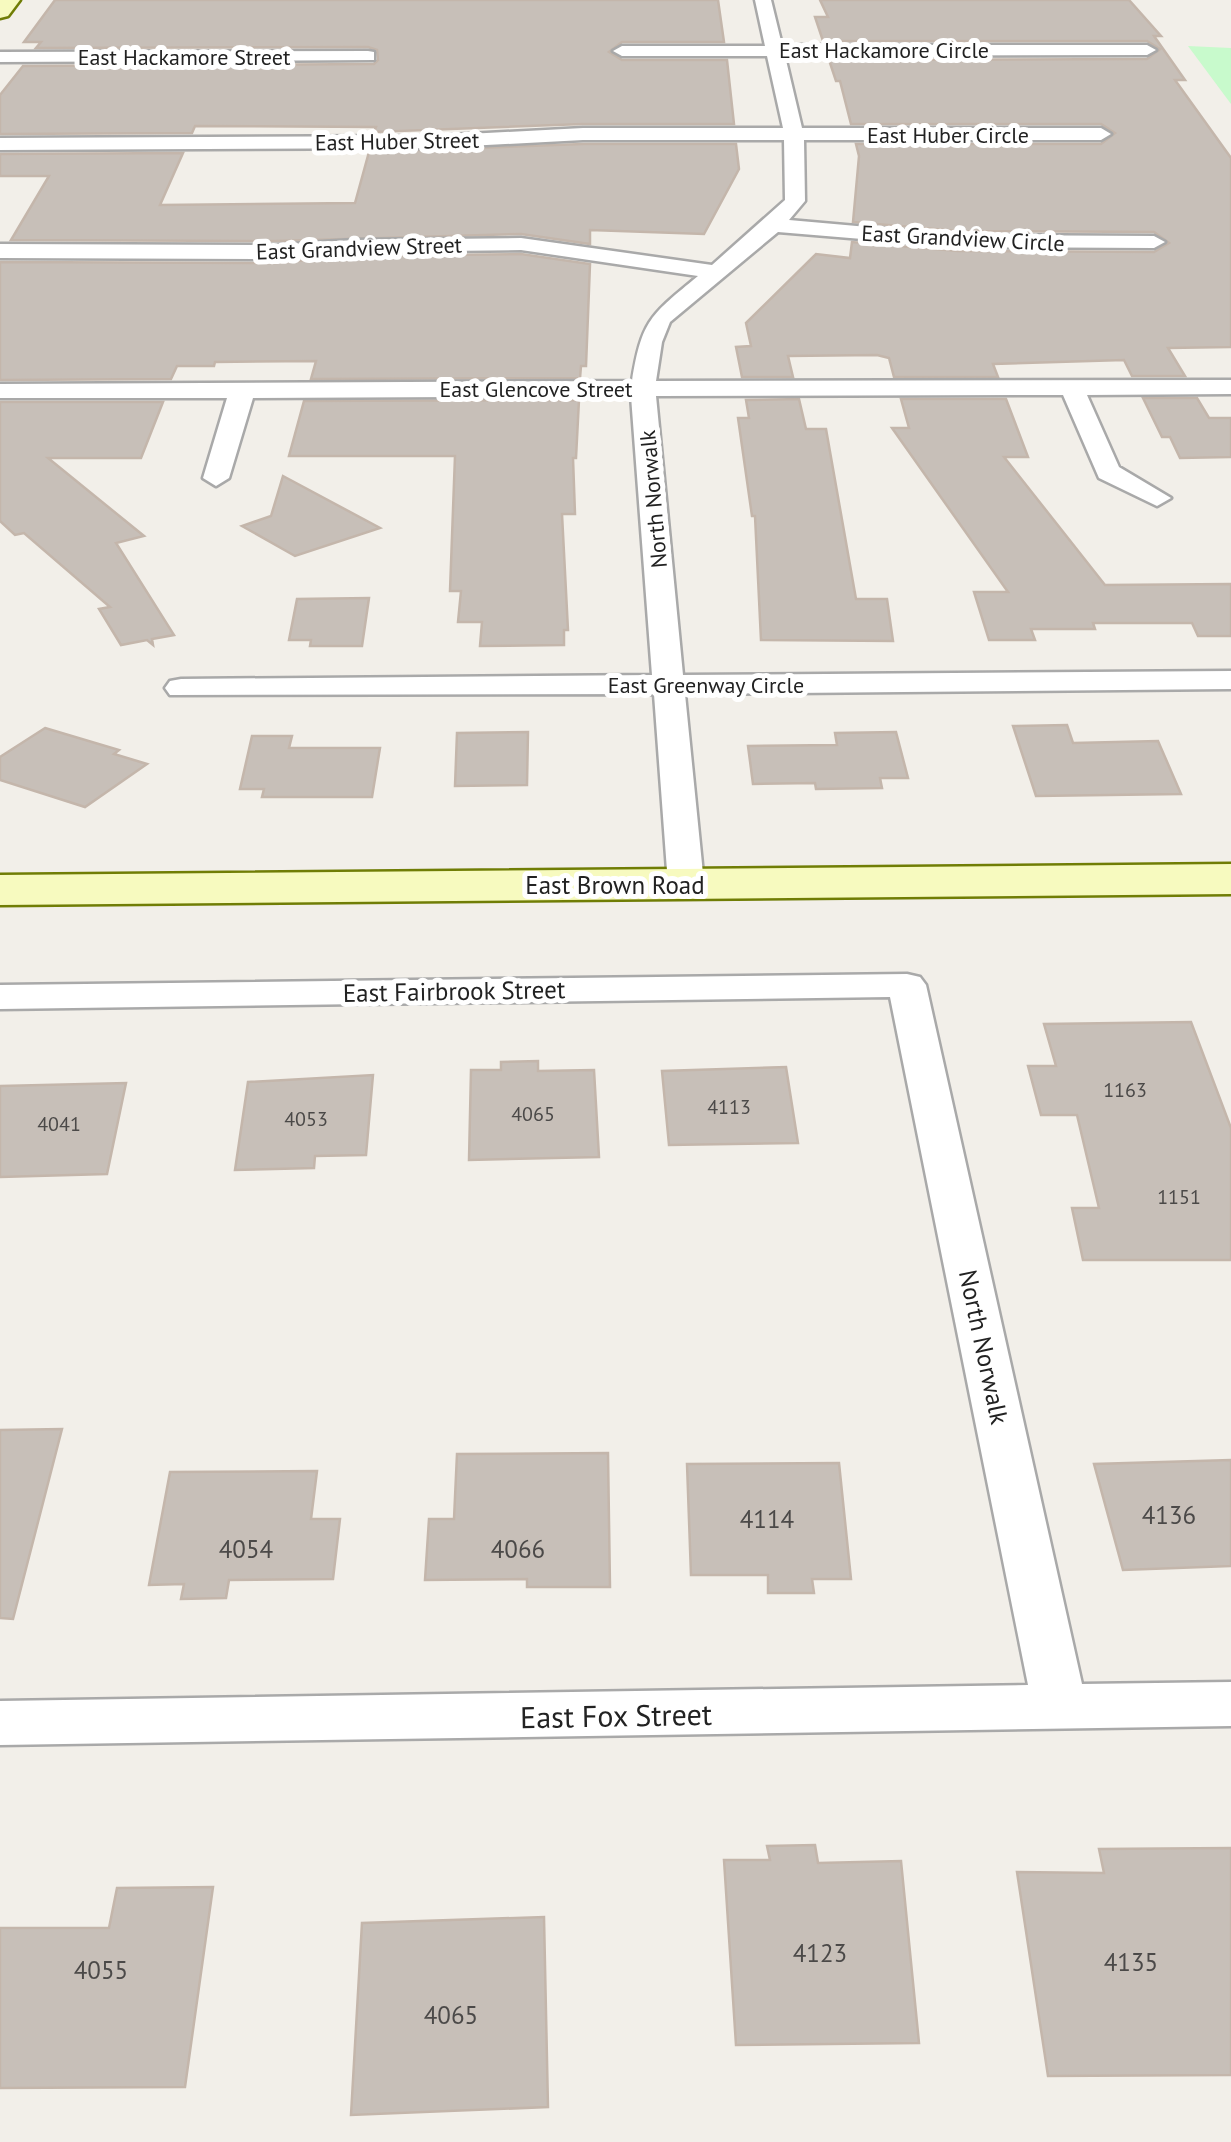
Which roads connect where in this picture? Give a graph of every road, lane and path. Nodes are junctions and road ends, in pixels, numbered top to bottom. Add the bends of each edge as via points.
1 (9, 0) edge
2 (763, 0) edge
3 (0, 11) edge
4 (776, 50) junction
5 (1147, 50) dead end
6 (622, 51) dead end
7 (368, 56) dead end
8 (0, 58) edge
9 (1101, 134) dead end
10 (794, 135) junction
11 (0, 144) edge
12 (774, 225) junction
13 (1154, 242) dead end
14 (0, 250) edge
15 (716, 272) junction
16 (1231, 387) edge
17 (1072, 388) junction
18 (643, 389) junction
19 (0, 391) edge
20 (242, 391) junction
21 (216, 478) dead end
22 (1157, 498) dead end
23 (1231, 680) edge
24 (670, 685) junction
25 (182, 688) dead end
26 (1231, 880) edge
27 (686, 884) junction
28 (0, 890) edge
29 (907, 986) joint
30 (0, 997) edge
31 (1231, 1704) edge
32 (1060, 1709) junction
33 (0, 1723) edge

1 - 3 main road
2 - 4 street, North Norwalk
4 - 5 street, East Hackamore Circle
4 - 6 street, East Hackamore Circle
4 - 10 street, North Norwalk
7 - 8 street, East Hackamore Street
9 - 10 street, East Huber Circle
10 - 11 street, East Huber Street
10 - 12 street, North Norwalk via 795,200
12 - 13 street, East Grandview Circle via 958,242
12 - 15 street, North Norwalk
14 - 15 street, East Grandview Street via 276,252 521,244
15 - 18 street, North Norwalk via 660,320
16 - 17 street, East Glencove Street
17 - 18 street, East Glencove Street
17 - 22 street via 1108,472
18 - 20 street, East Glencove Street
18 - 24 street, North Norwalk
19 - 20 street, East Glencove Street
20 - 21 street
23 - 24 street, East Greenway Circle
24 - 25 street, East Greenway Circle
24 - 27 street, North Norwalk
26 - 27 main road, East Brown Road
27 - 28 main road, East Brown Road
29 - 30 street, East Fairbrook Street
29 - 32 street, North Norwalk
31 - 32 street, East Fox Street
32 - 33 street, East Fox Street

